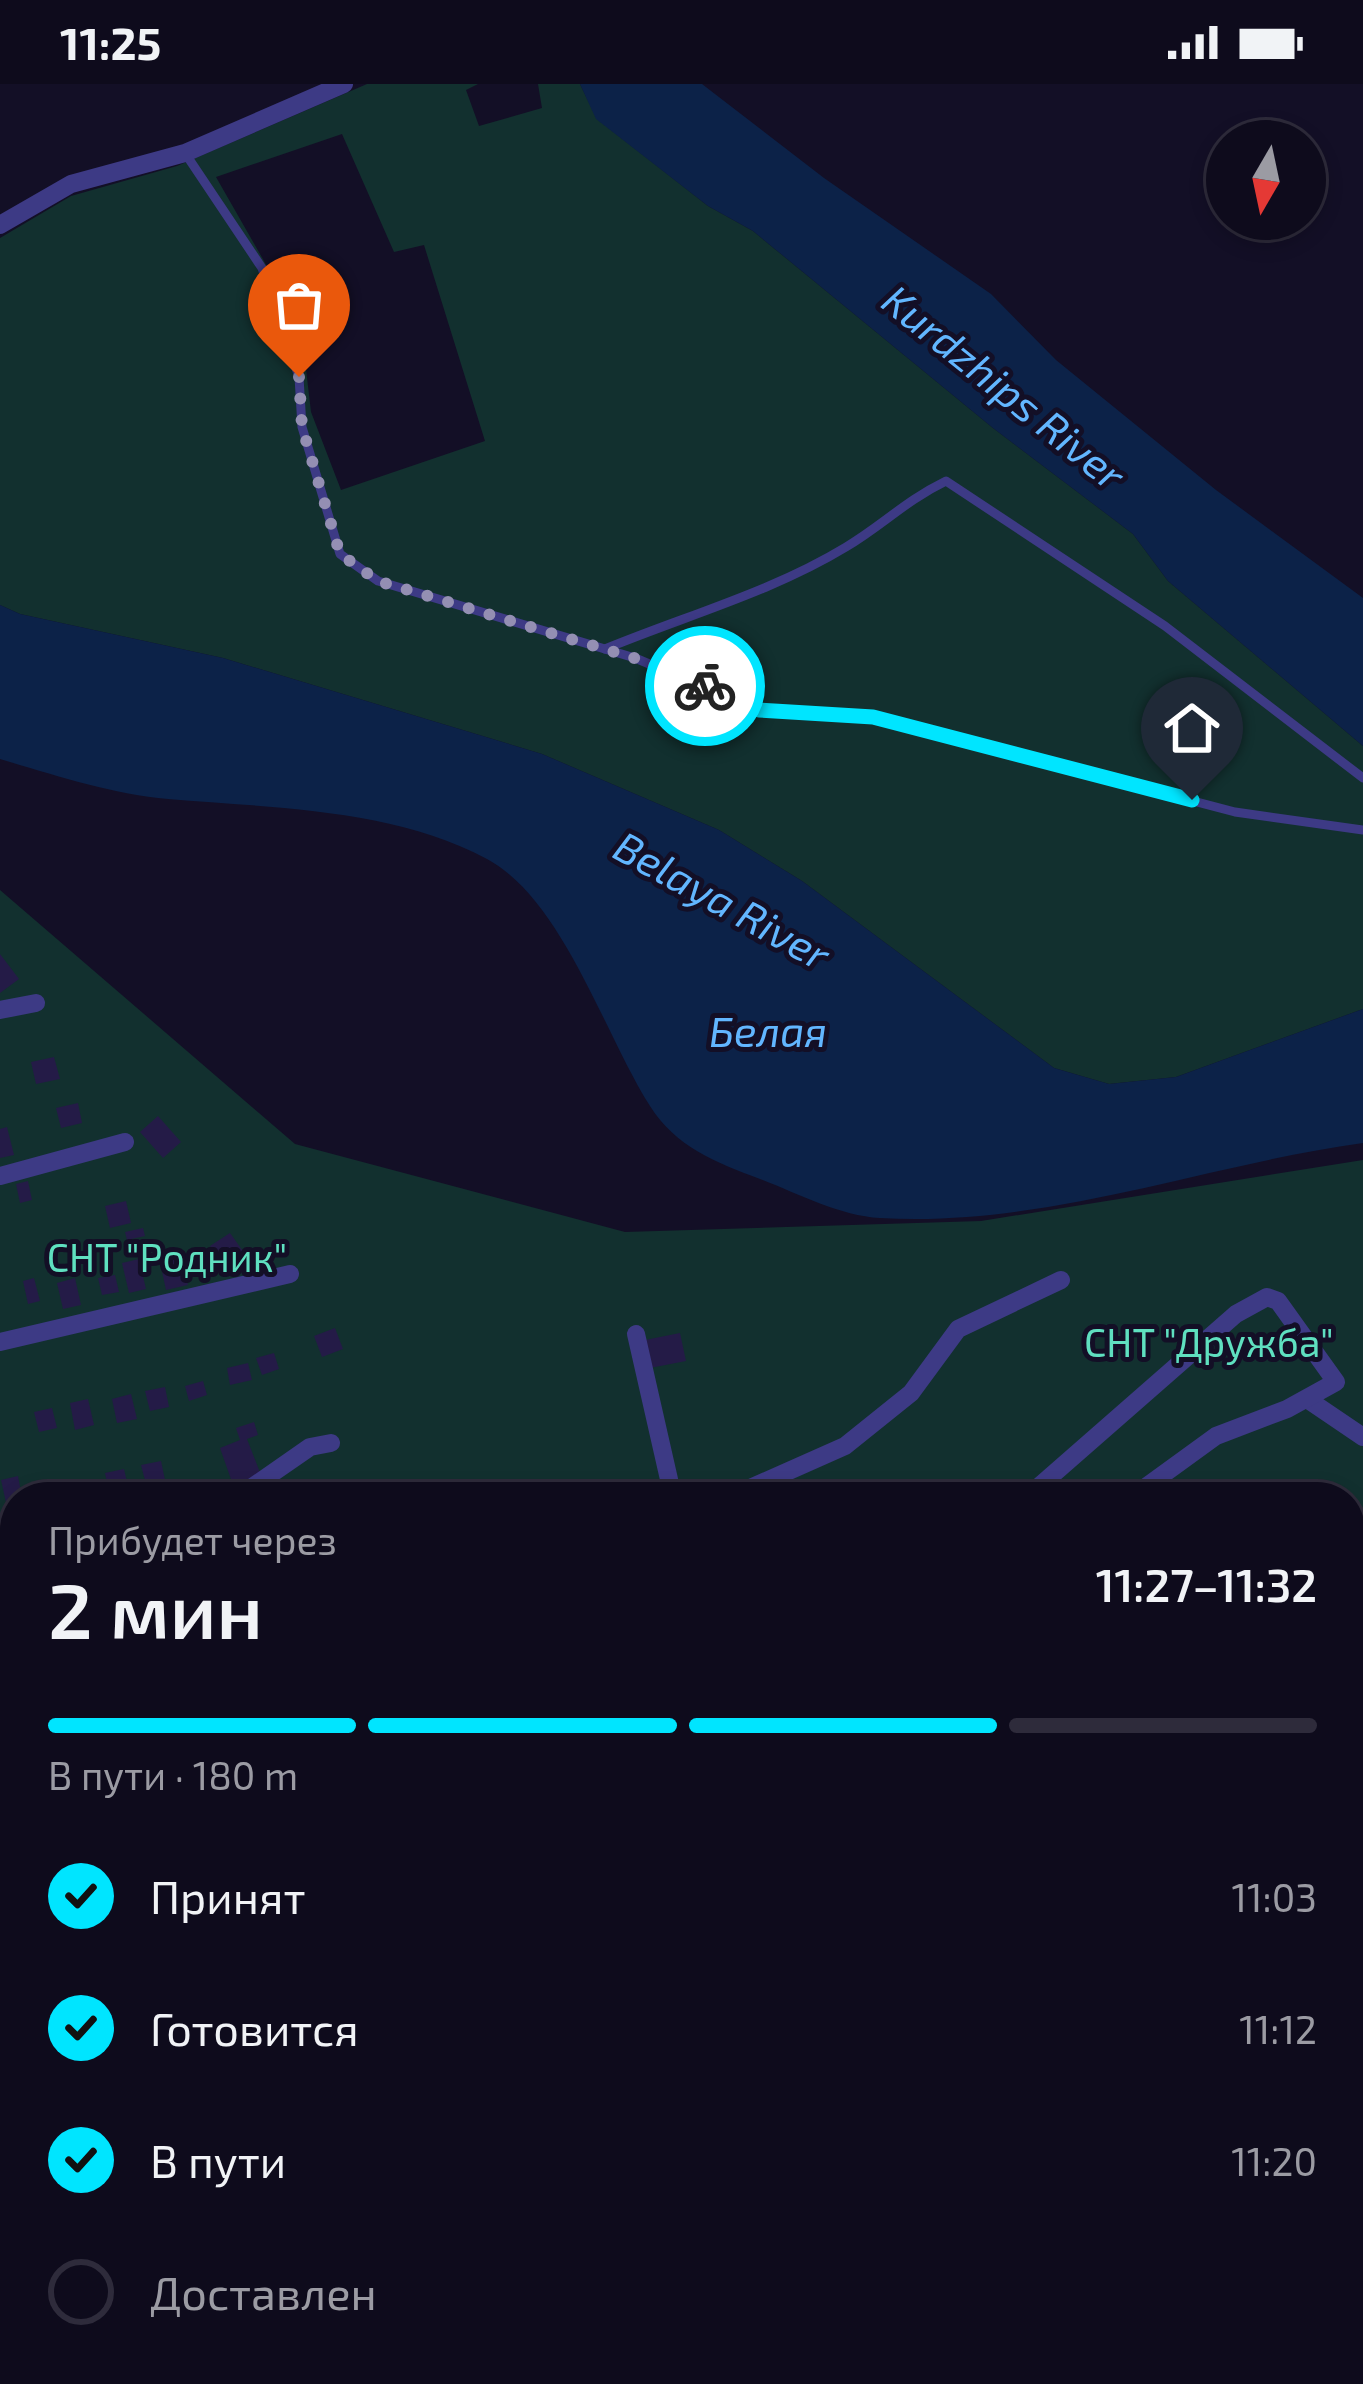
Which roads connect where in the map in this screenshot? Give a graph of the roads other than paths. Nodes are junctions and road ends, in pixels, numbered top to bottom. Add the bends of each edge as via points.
1 (344, 84) edge
2 (185, 153) junction
3 (0, 225) edge
4 (605, 650) junction
5 (1363, 778) edge
6 (1363, 830) edge
7 (36, 1003) dead end
8 (0, 1010) edge
9 (125, 1142) dead end
10 (0, 1176) edge
11 (290, 1274) dead end
12 (1060, 1280) dead end
13 (636, 1334) dead end
14 (0, 1342) edge
15 (1307, 1399) junction
16 (1363, 1437) edge
17 (331, 1443) dead end
18 (260, 1482) edge
19 (670, 1482) edge
20 (767, 1482) edge
21 (1045, 1482) edge
22 (1153, 1482) edge

1 - 2 street
2 - 3 street via 70,184
2 - 4 lane via 262,268 299,377 302,427 340,554 378,581
4 - 5 lane via 848,547 904,501 946,481 1165,626
4 - 6 lane via 759,710 873,717 1235,812
7 - 8 street
9 - 10 street
11 - 14 street
12 - 20 street via 958,1329 878,1424
13 - 19 street
15 - 16 street
15 - 21 street via 1336,1382 1279,1301 1267,1297 1236,1313
15 - 22 street via 1216,1436
17 - 18 street via 310,1447

